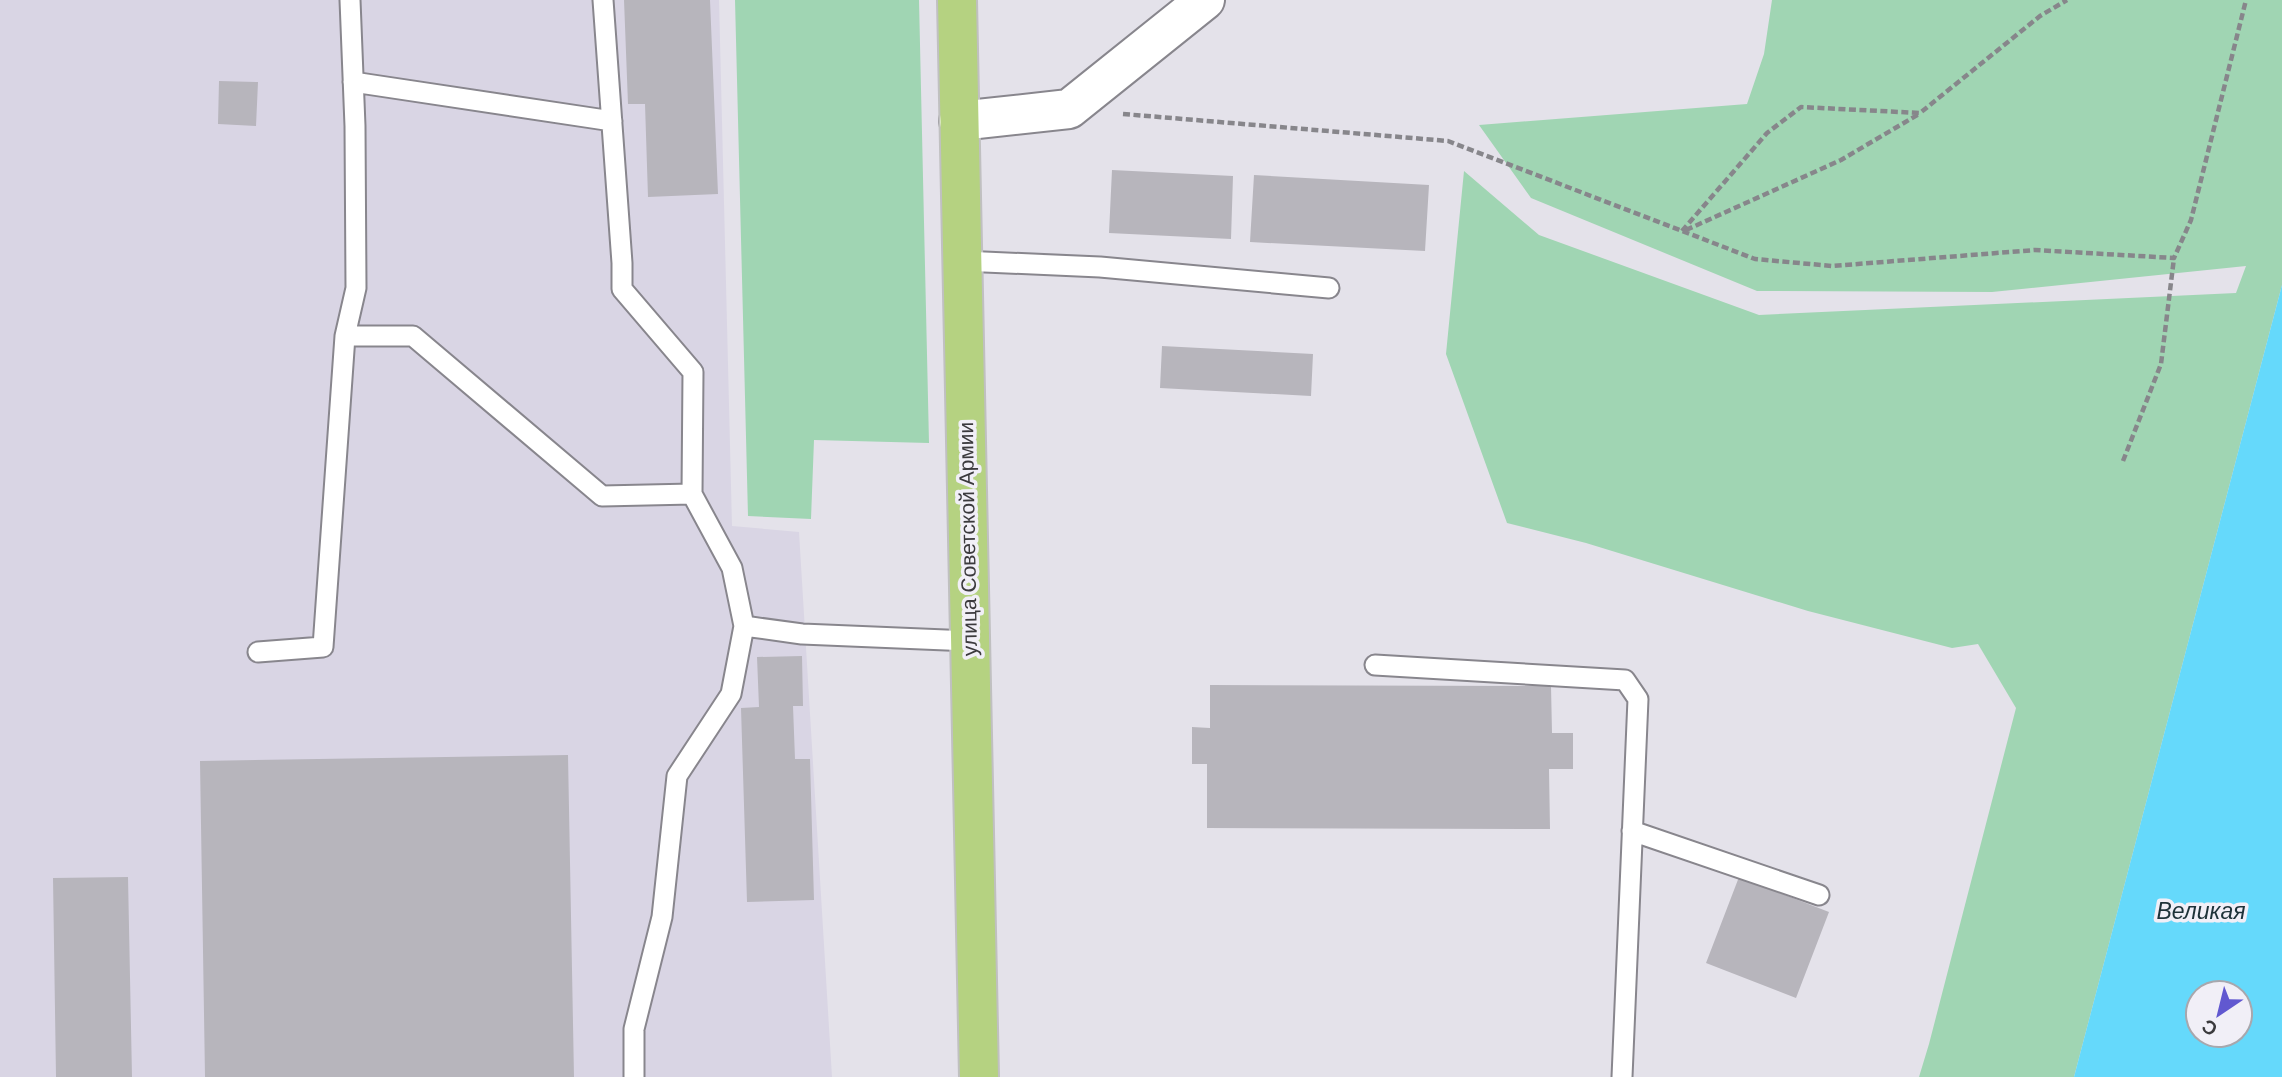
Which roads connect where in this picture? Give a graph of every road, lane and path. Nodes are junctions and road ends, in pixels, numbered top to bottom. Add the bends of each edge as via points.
1 (350, 0) edge
2 (603, 0) edge
3 (957, 0) edge
4 (1206, 0) edge
5 (2067, 0) edge
6 (2246, 0) edge
7 (353, 82) junction
8 (1069, 109) junction
9 (1920, 113) junction
10 (612, 121) junction
11 (959, 121) junction
12 (1682, 231) junction
13 (2174, 258) junction
14 (962, 261) junction
15 (1329, 288) dead end
16 (345, 336) junction
17 (2123, 461) dead end
18 (692, 494) junction
19 (744, 626) junction
20 (970, 641) junction
21 (258, 652) dead end
22 (1375, 665) dead end
23 (1632, 831) junction
24 (1819, 895) dead end
25 (634, 1077) edge
26 (979, 1077) edge
27 (1622, 1077) edge

1 - 7 lane
2 - 10 lane
3 - 11 main road, улица Советской Армии
4 - 8 street
5 - 9 path via 2040,16
6 - 13 path via 2192,220
7 - 10 lane
7 - 16 lane via 356,288
8 - 11 street
8 - 12 path via 1448,141
9 - 12 path via 1840,160
9 - 12 path via 1801,107 1767,133
10 - 18 lane via 622,289 693,372
11 - 14 main road, улица Советской Армии
12 - 13 path via 1755,259 1832,266 2035,250
13 - 17 path via 2161,364
14 - 15 lane via 1100,267
14 - 20 main road, улица Советской Армии
16 - 18 lane via 413,335 602,496
16 - 21 lane via 323,648
18 - 19 lane via 732,568
19 - 20 lane via 802,634
19 - 25 lane via 731,694 677,776 662,917 634,1029
20 - 26 main road, улица Советской Армии
22 - 23 lane via 1625,680 1638,699
23 - 24 lane
23 - 27 lane

